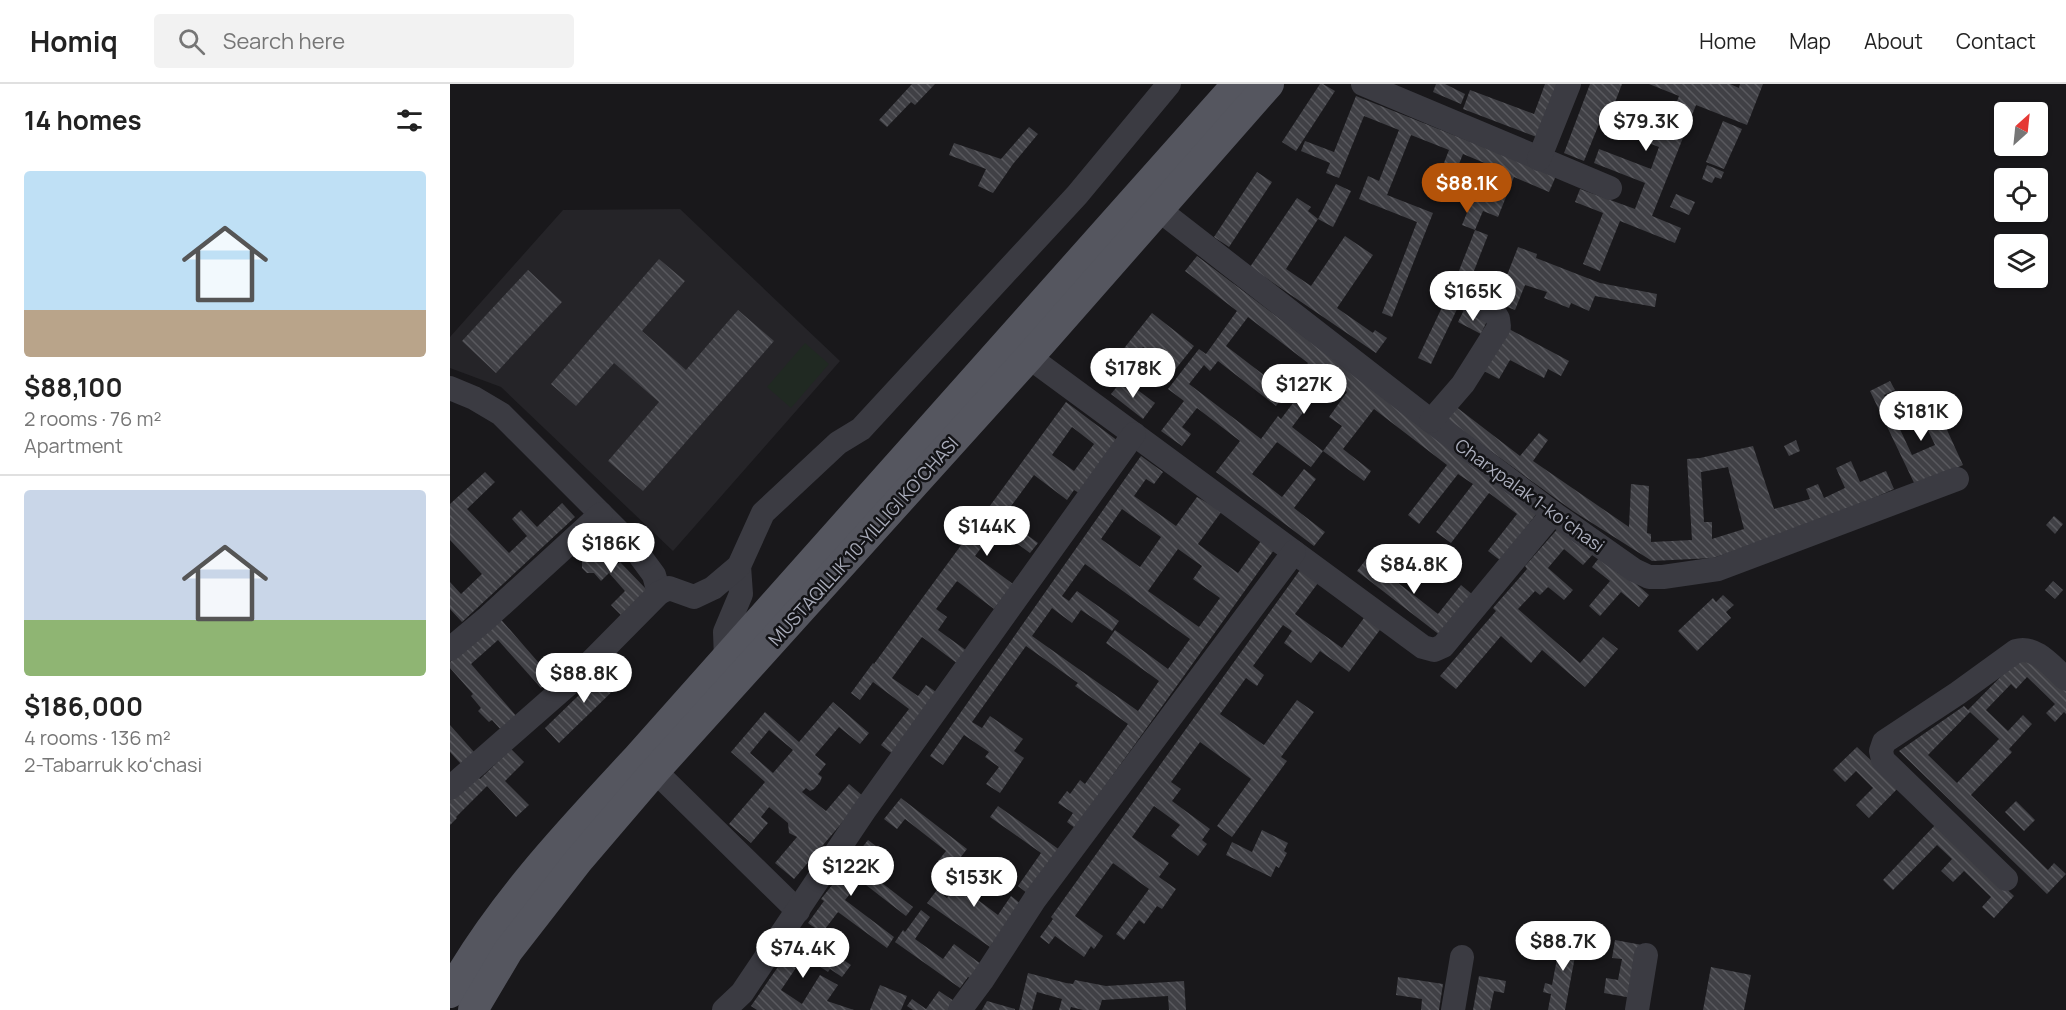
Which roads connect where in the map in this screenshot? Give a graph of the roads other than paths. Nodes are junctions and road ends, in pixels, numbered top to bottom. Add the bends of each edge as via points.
1 (1169, 84) edge
2 (1237, 84) edge
3 (1269, 84) edge
4 (1363, 84) edge
5 (1569, 84) edge
6 (1539, 159) junction
7 (1610, 188) dead end
8 (1158, 209) junction
9 (1458, 295) dead end
10 (1029, 357) junction
11 (450, 388) edge
12 (1431, 421) junction
13 (1134, 434) junction
14 (1957, 479) dead end
15 (1553, 513) junction
16 (601, 514) junction
17 (1294, 552) junction
18 (739, 566) junction
19 (659, 593) junction
20 (450, 649) edge
21 (726, 659) junction
22 (2066, 679) edge
23 (655, 771) junction
24 (451, 785) edge
25 (2006, 879) dead end
26 (798, 911) junction
27 (1646, 955) dead end
28 (1462, 957) dead end
29 (450, 993) edge
30 (473, 1010) edge
31 (724, 1010) edge
32 (960, 1010) edge
33 (1453, 1010) edge
34 (1637, 1010) edge

1 - 18 street via 1077,195 861,429 838,443 763,513
2 - 21 main road, MUSTAQILLIK 10-YILLIGI KO'CHASI
3 - 8 main road, MUSTAQILLIK 10-YILLIGI KO'CHASI
4 - 6 street
5 - 6 street
6 - 7 street
8 - 10 main road, MUSTAQILLIK 10-YILLIGI KO'CHASI
8 - 12 street, Charxpalak 1-koʻchasi
9 - 12 street via 1494,314 1498,327 1463,384
10 - 13 street
10 - 23 main road, MUSTAQILLIK 10-YILLIGI KO'CHASI
11 - 16 street via 501,414
12 - 15 street, Charxpalak 1-koʻchasi
13 - 17 street
13 - 26 street via 864,811
14 - 15 street, Charxpalak 1-koʻchasi via 1718,569 1664,577 1649,577 1634,570
15 - 17 street via 1443,646 1434,650 1423,647
16 - 19 street via 632,545 654,575
16 - 20 street
17 - 32 street via 1035,899
18 - 19 street via 713,588 694,597 669,588
18 - 21 street via 741,594 724,632
19 - 24 street via 572,681
21 - 29 main road, MUSTAQILLIK 10-YILLIGI KO'CHASI via 566,834 496,922
22 - 25 street via 2036,653 2024,648 2016,651 1884,742 1881,751 1883,760
23 - 26 street
23 - 30 main road, MUSTAQILLIK 10-YILLIGI KO'CHASI via 508,951
26 - 31 street via 742,993
27 - 34 street
28 - 33 street

